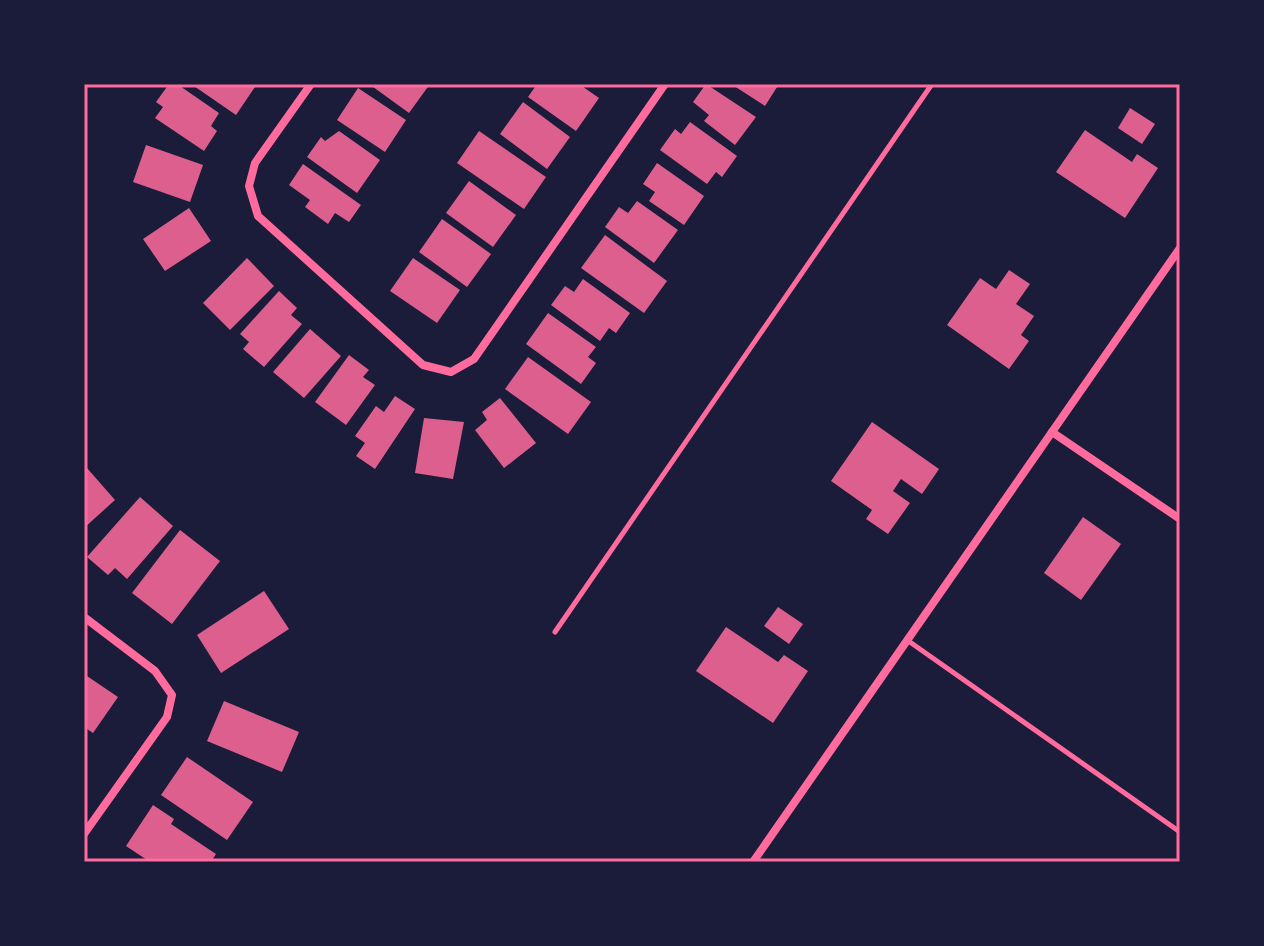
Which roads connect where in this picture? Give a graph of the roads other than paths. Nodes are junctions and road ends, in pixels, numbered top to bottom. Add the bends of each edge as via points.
1 (311, 84) edge
2 (665, 84) edge
3 (932, 84) edge
4 (1180, 248) edge
5 (1052, 432) junction
6 (1180, 519) edge
7 (84, 617) edge
8 (555, 632) dead end
9 (907, 640) junction
10 (1180, 832) edge
11 (84, 834) edge
12 (753, 862) edge

1 - 2 street via 255,163 249,186 258,216 423,365 451,372 474,359
3 - 8 lane
4 - 5 street
5 - 6 street
5 - 9 street
7 - 11 street via 155,671 172,695 167,717
9 - 10 lane
9 - 12 street

